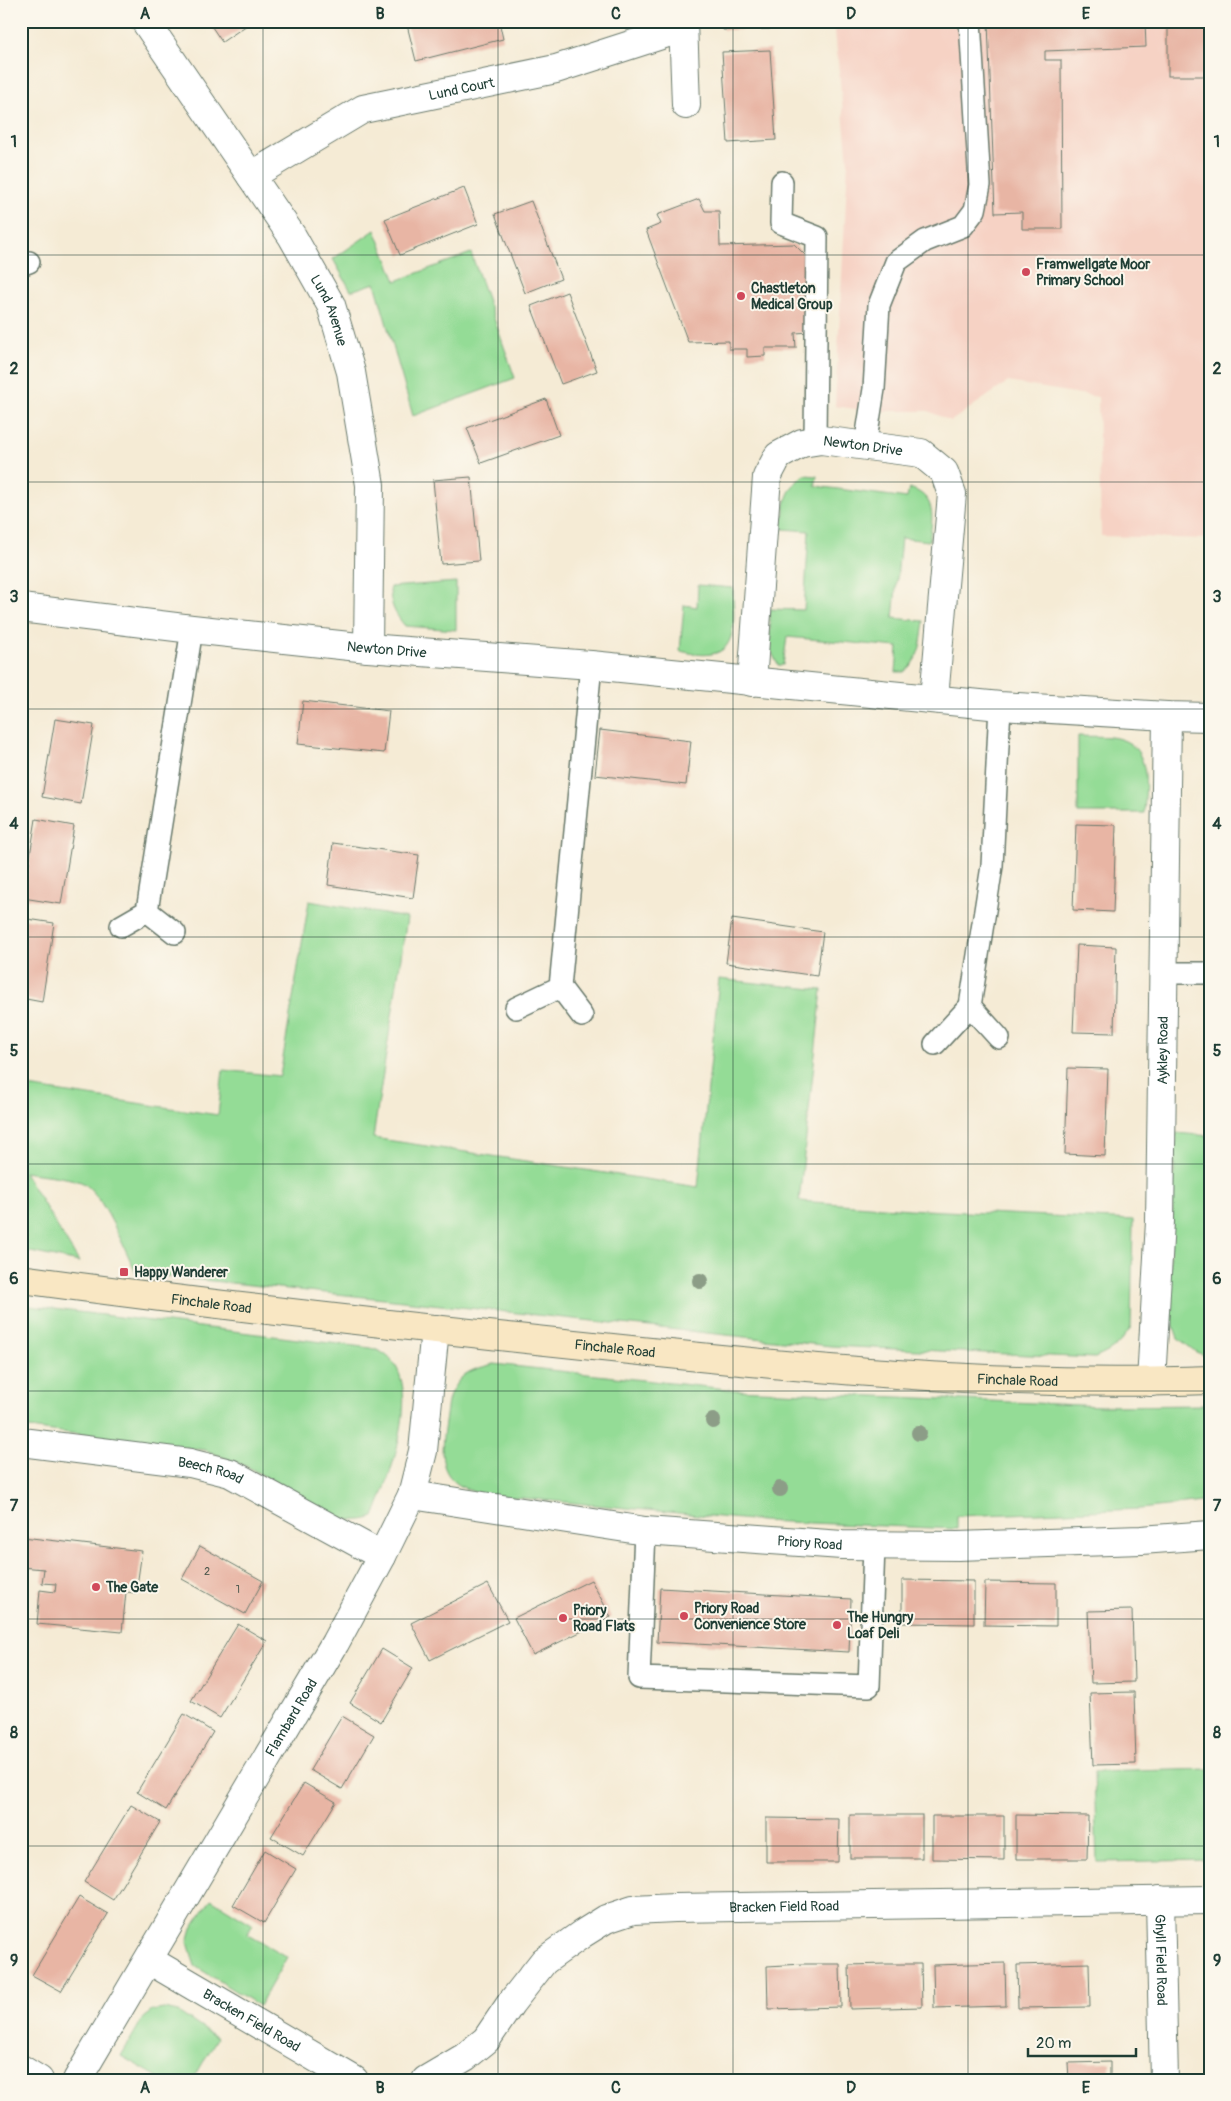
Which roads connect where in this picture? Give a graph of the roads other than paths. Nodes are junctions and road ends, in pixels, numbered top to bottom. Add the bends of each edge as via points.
1 (145, 21) edge
2 (970, 21) edge
3 (683, 25) edge
4 (686, 105) dead end
5 (251, 176) junction
6 (782, 182) dead end
7 (815, 441) junction
8 (865, 446) junction
9 (21, 608) edge
10 (192, 629) junction
11 (368, 648) junction
12 (591, 665) junction
13 (752, 682) junction
14 (934, 698) junction
15 (1000, 706) junction
16 (1168, 716) junction
17 (1210, 717) edge
18 (147, 911) junction
19 (121, 926) dead end
20 (175, 933) dead end
21 (1164, 972) junction
22 (1210, 973) edge
23 (560, 987) junction
24 (970, 1006) junction
25 (516, 1008) dead end
26 (582, 1016) dead end
27 (998, 1038) dead end
28 (935, 1044) dead end
29 (21, 1279) edge
30 (435, 1329) junction
31 (1210, 1380) edge
32 (1151, 1382) junction
33 (21, 1442) edge
34 (412, 1495) junction
35 (645, 1531) junction
36 (1210, 1535) edge
37 (874, 1546) junction
38 (382, 1556) junction
39 (1160, 1900) junction
40 (1210, 1900) edge
41 (149, 1960) junction
42 (21, 2069) edge
43 (39, 2080) edge
44 (77, 2080) edge
45 (354, 2080) edge
46 (426, 2080) edge
47 (1164, 2080) edge

1 - 5 street, Lund Avenue
2 - 8 lane via 980,185 975,210 964,226 925,241 896,262 879,305 874,389
3 - 4 street, Lund Court
3 - 5 street, Lund Court via 556,70 363,109
5 - 11 street, Lund Avenue via 292,236 331,305 351,372 370,485
6 - 7 lane via 781,223 817,237
7 - 8 street, Newton Drive
7 - 13 street, Newton Drive via 802,443 778,456 766,477
8 - 14 street, Newton Drive via 921,453 944,472 952,494
9 - 10 street, Newton Drive
10 - 11 street, Newton Drive
10 - 18 lane
11 - 12 street, Newton Drive
12 - 13 street, Newton Drive
12 - 23 lane
13 - 14 street, Newton Drive
14 - 15 street, Newton Drive
15 - 16 street, Newton Drive
15 - 24 lane via 992,866
16 - 17 street, Newton Drive
16 - 21 street, Aykley Road
18 - 19 lane
18 - 20 lane
21 - 22 lane
21 - 32 street, Aykley Road via 1160,1221
23 - 25 lane
23 - 26 lane
24 - 27 lane
24 - 28 lane
29 - 30 street, Finchale Road
30 - 32 street, Finchale Road via 815,1369 950,1378
30 - 34 street, Flambard Road via 423,1451
31 - 32 street, Finchale Road
33 - 38 street, Beech Road via 190,1463 230,1473
34 - 35 street, Priory Road
34 - 38 street, Flambard Road
35 - 37 street, Priory Road
35 - 37 lane via 639,1678 869,1686
36 - 37 street, Priory Road via 968,1546
38 - 41 street, Flambard Road via 335,1643
39 - 40 street, Bracken Field Road
39 - 46 street, Bracken Field Road via 632,1910 606,1919 544,1960 486,2040
39 - 47 street, Ghyll Field Road
41 - 44 street, Flambard Road
41 - 45 street, Bracken Field Road
42 - 43 street

